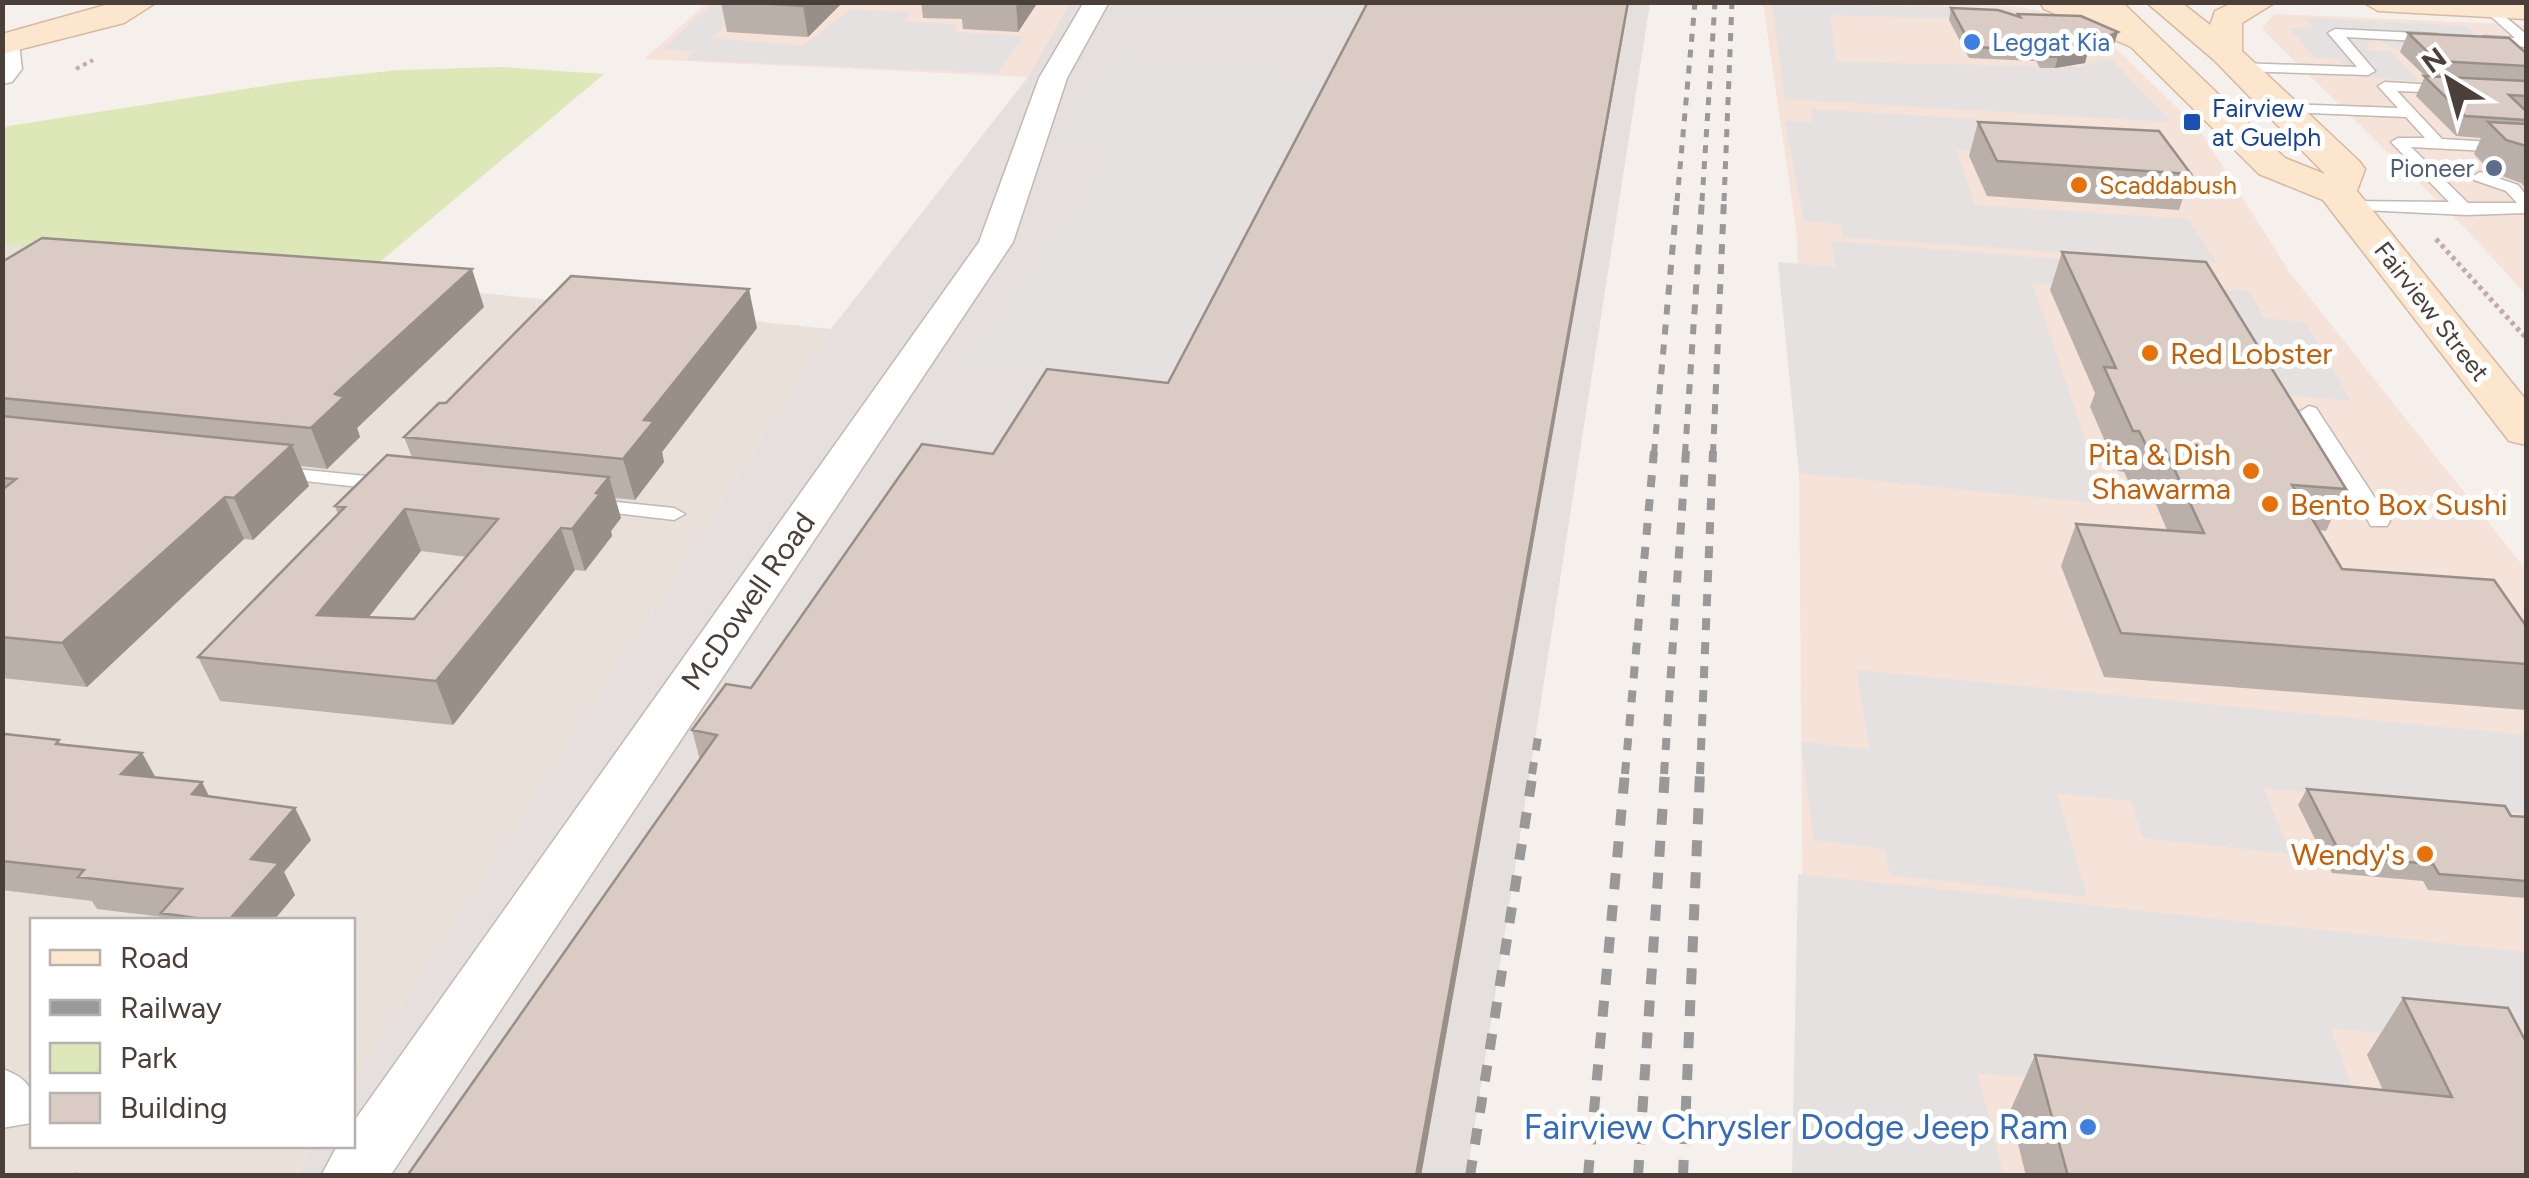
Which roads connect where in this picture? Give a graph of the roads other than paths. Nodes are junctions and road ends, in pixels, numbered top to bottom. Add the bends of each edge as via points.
1 (142, 2) edge
2 (1097, 2) edge
3 (2055, 2) edge
4 (2104, 2) edge
5 (2162, 2) edge
6 (2261, 2) edge
7 (2378, 2) edge
8 (2490, 8) junction
9 (2526, 10) edge
10 (2450, 39) edge
11 (2469, 40) edge
12 (2526, 42) edge
13 (2150, 46) junction
14 (4, 55) edge
15 (2233, 60) junction
16 (2474, 90) edge
17 (2282, 108) junction
18 (2410, 113) junction
19 (2438, 144) junction
20 (2526, 148) edge
21 (2467, 150) junction
22 (2504, 159) edge
23 (2480, 176) dead end
24 (2343, 199) junction
25 (2526, 206) edge
26 (2466, 210) junction
27 (2308, 412) dead end
28 (2526, 431) edge
29 (255, 471) edge
30 (410, 487) edge
31 (561, 502) edge
32 (674, 514) dead end
33 (2379, 521) dead end
34 (353, 1176) edge

1 - 14 main road
2 - 34 street, McDowell Road via 1052,78 996,242
3 - 13 main road
4 - 13 main road, Fairview Street
5 - 15 main road, Fairview Street
6 - 15 main road via 2226,18
7 - 8 main road
8 - 9 main road
8 - 12 lane
10 - 15 lane via 2335,33 2368,72
11 - 12 lane
13 - 24 main road, Fairview Street via 2272,166
15 - 17 main road, Fairview Street
16 - 18 lane via 2386,86
17 - 18 lane
17 - 24 main road, Fairview Street via 2346,170
18 - 19 lane
19 - 21 lane
19 - 26 lane via 2398,142
20 - 21 lane
21 - 22 lane
23 - 25 lane via 2518,184
24 - 26 lane
24 - 28 main road, Fairview Street
25 - 26 lane
27 - 33 lane
29 - 30 lane
31 - 32 lane

